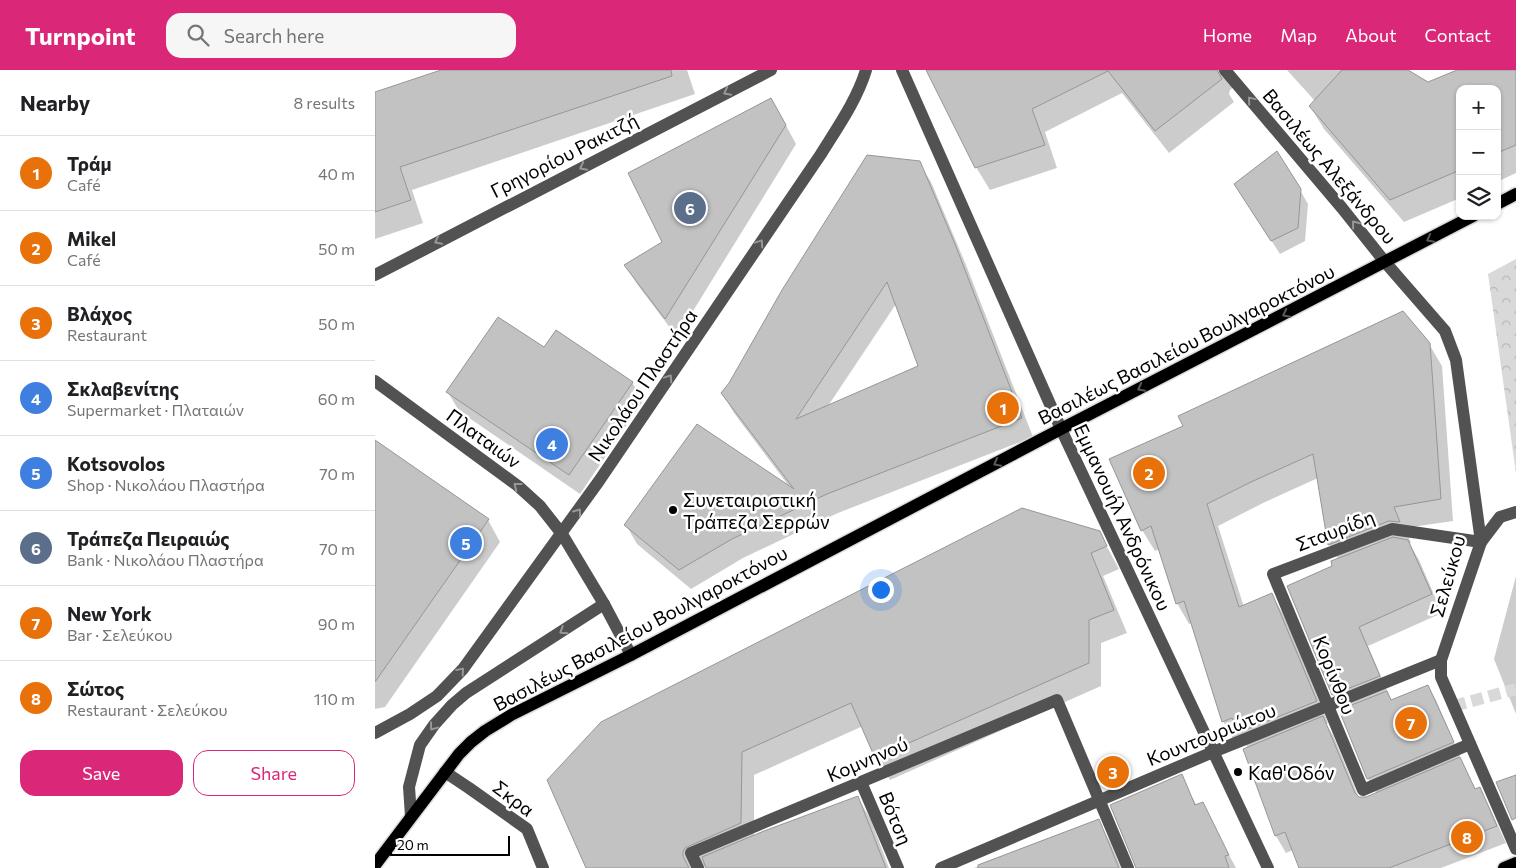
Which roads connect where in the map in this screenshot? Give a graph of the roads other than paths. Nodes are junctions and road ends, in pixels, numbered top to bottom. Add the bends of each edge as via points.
1 (771, 70) edge
2 (866, 70) edge
3 (902, 70) edge
4 (1225, 70) edge
5 (1516, 194) edge
6 (1501, 202) edge
7 (1465, 220) edge
8 (1385, 262) junction
9 (375, 275) edge
10 (375, 381) edge
11 (1061, 429) junction
12 (1516, 512) edge
13 (561, 534) junction
14 (1481, 542) junction
15 (1273, 574) joint
16 (603, 604) junction
17 (631, 655) junction
18 (1441, 660) junction
19 (1328, 706) junction
20 (375, 733) edge
21 (1471, 744) junction
22 (1213, 752) junction
23 (445, 772) junction
24 (861, 782) junction
25 (1099, 801) junction
26 (411, 816) junction
27 (1516, 849) edge
28 (1516, 863) edge
29 (375, 865) edge
30 (543, 868) edge
31 (698, 868) edge
32 (898, 868) edge
33 (941, 868) edge
34 (1128, 868) edge
35 (1268, 868) edge
36 (1504, 868) edge

1 -> 9 street, Γρηγορίου Ρακιτζή
13 -> 2 street, Νικολάου Πλαστήρα via 821,154 854,98
3 - 11 street, Εμμανουήλ Ανδρόνικου
8 -> 4 street, Βασιλέως Αλεξάνδρου
5 - 6 main road
7 -> 8 main road, Βασιλέως Βασιλείου Βουλγαροκτόνου
8 -> 11 main road, Βασιλέως Βασιλείου Βουλγαροκτόνου
8 - 14 street, Σελεύκου via 1445,331 1456,360
13 -> 10 street, Πλαταιών via 540,506 518,486
11 -> 17 main road, Βασιλέως Βασιλείου Βουλγαροκτόνου
11 - 22 street, Εμμανουήλ Ανδρόνικου
12 - 14 street via 1500,517
13 - 16 street, Πλαταιών
20 -> 13 street, Νικολάου Πλαστήρα via 437,696 463,669
14 - 15 street, Σταυρίδη via 1392,529
14 - 18 street, Σελεύκου
15 - 19 street, Κορίνθου
16 - 17 street, Πλαταιών
16 -> 26 street via 466,694 434,725 420,745 409,786
17 - 23 main road, Βασιλέως Βασιλείου Βουλγαροκτόνου via 485,731
18 - 19 street, Κουντουριώτου
18 - 21 street, Σελεύκου via 1441,677
19 - 21 street, Κορίνθου via 1363,790
19 - 22 street, Κουντουριώτου
21 - 27 street, Σελεύκου
22 - 25 street, Κουντουριώτου
22 - 35 street, Εμμανουήλ Ανδρόνικου
23 - 26 main road, Βασιλέως Βασιλείου Βουλγαροκτόνου
23 - 30 street, Σκρα via 527,829
24 - 25 street, Κομνηνού via 1057,700
24 - 31 street, Κομνηνού via 691,853
24 - 32 street, Βότση
25 - 33 street, Κουντουριώτου
25 - 34 street
26 - 29 main road, Βασιλέως Βασιλείου Βουλγαροκτόνου
28 - 36 main road

